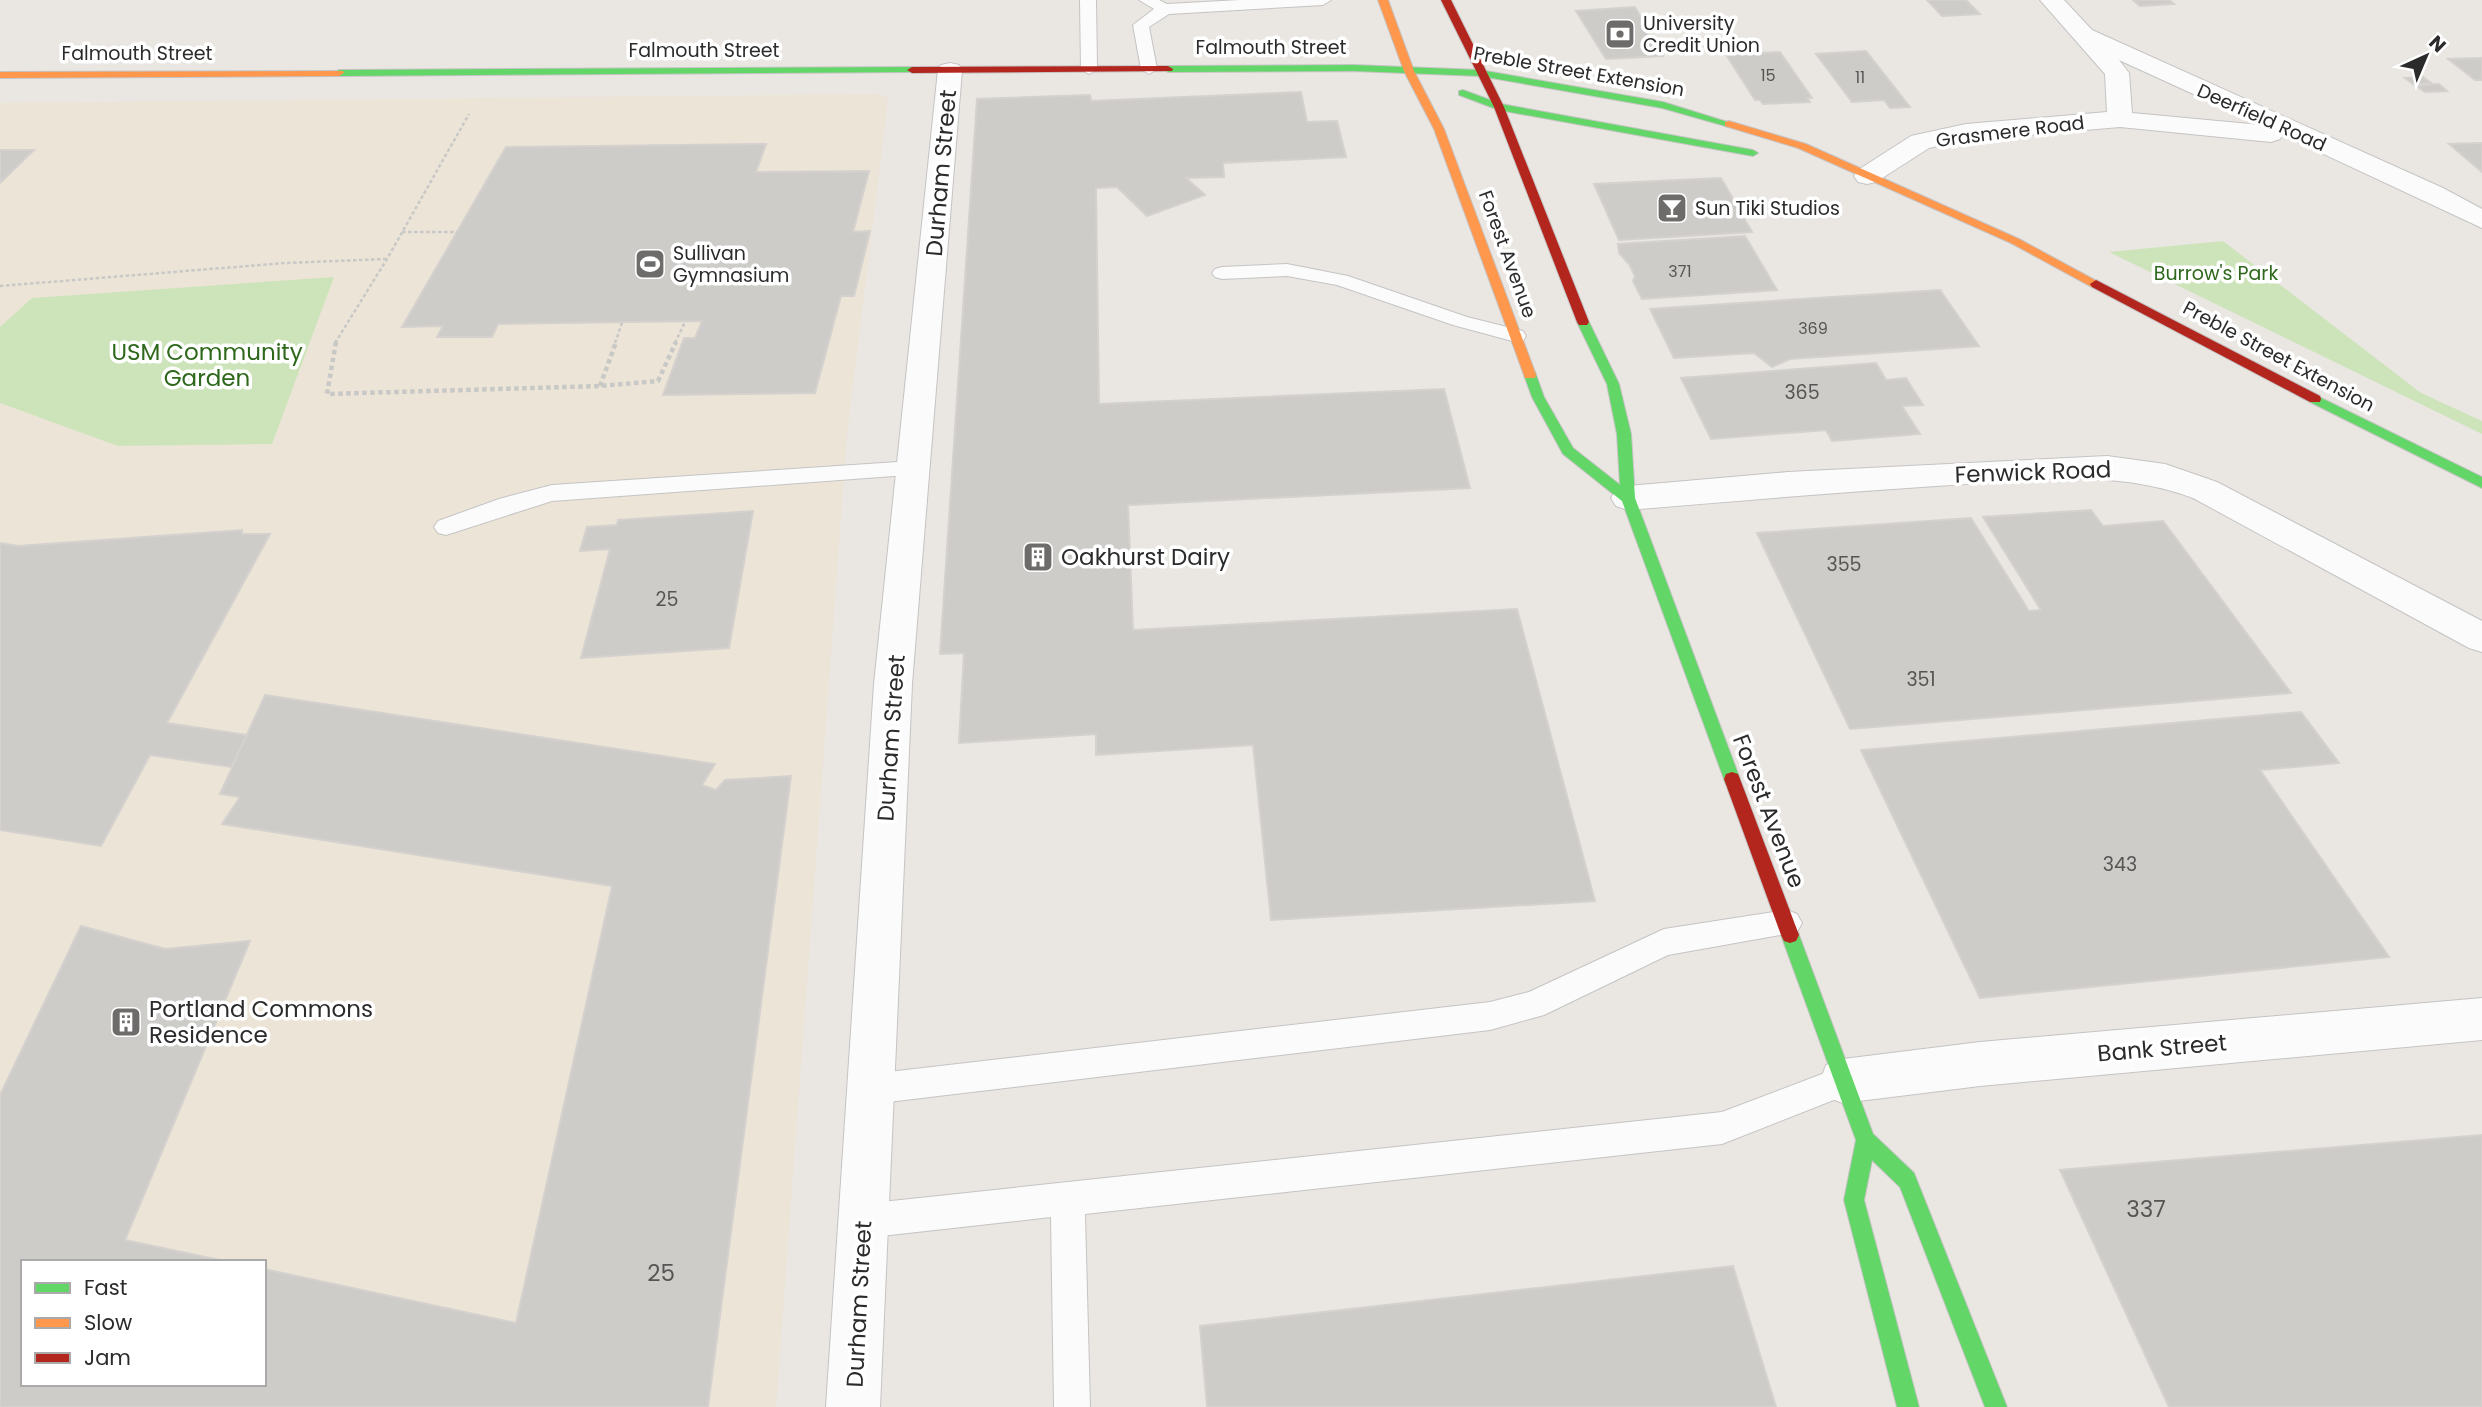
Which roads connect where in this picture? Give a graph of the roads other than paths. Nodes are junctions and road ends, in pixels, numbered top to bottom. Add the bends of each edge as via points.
1 (1088, 0) edge
2 (1147, 0) edge
3 (1323, 0) edge
4 (1383, 0) edge
5 (1446, 0) edge
6 (2051, 0) edge
7 (1166, 9) junction
8 (2084, 35) junction
9 (1089, 69) junction
10 (1149, 69) junction
11 (950, 70) junction
12 (1409, 71) junction
13 (1480, 73) junction
14 (0, 75) edge
15 (1499, 107) junction
16 (2120, 119) junction
17 (2315, 140) junction
18 (1771, 157) dead end
19 (1798, 162) dead end
20 (1867, 176) junction
21 (2482, 220) edge
22 (1222, 273) dead end
23 (1516, 337) junction
24 (913, 469) junction
25 (2482, 483) edge
26 (1628, 498) junction
27 (446, 527) dead end
28 (2482, 638) edge
29 (1787, 923) junction
30 (2482, 1019) edge
31 (1843, 1081) junction
32 (871, 1089) junction
33 (1866, 1140) junction
34 (1068, 1199) junction
35 (863, 1221) junction
36 (853, 1407) edge
37 (1072, 1407) edge
38 (1908, 1407) edge
39 (1996, 1407) edge

1 - 9 lane
2 - 7 lane
3 - 7 lane
4 - 12 main road, Forest Avenue
5 - 13 main road, Forest Avenue
6 - 8 street, Deerfield Road
7 - 10 lane via 1140,25
8 - 16 street via 2117,73
8 - 17 street, Deerfield Road
9 - 10 main road, Falmouth Street
9 - 11 main road, Falmouth Street
10 - 12 main road, Falmouth Street
11 - 14 main road, Falmouth Street
11 - 24 street, Durham Street
12 - 13 main road, Preble Street Extension
12 - 15 main road, Preble Street Extension
12 - 23 main road, Forest Avenue via 1439,129
13 - 15 main road, Forest Avenue
13 - 20 main road, Preble Street Extension via 1688,111 1802,146
15 - 18 main road, Preble Street Extension
15 - 26 main road, Forest Avenue via 1612,384 1624,434
16 - 17 street, Grasmere Road
16 - 20 street, Grasmere Road via 1966,132 1920,142
17 - 21 street, Deerfield Road
19 - 20 main road, Preble Street Extension
20 - 25 main road, Preble Street Extension via 2015,241
22 - 23 lane via 1287,271 1341,280
23 - 26 main road, Forest Avenue via 1538,397 1568,451
24 - 27 lane via 552,493
24 - 32 street, Durham Street via 893,684
26 - 28 street, Fenwick Road via 2051,468 2107,467 2165,475 2205,490
26 - 29 main road, Forest Avenue
29 - 31 main road, Forest Avenue
29 - 32 lane via 1664,942 1533,1005 1490,1016
30 - 31 street, Bank Street via 1980,1064
31 - 33 main road, Forest Avenue
31 - 34 lane via 1722,1128
32 - 35 street, Durham Street
33 - 38 main road via 1854,1200
33 - 39 main road, Forest Avenue via 1907,1180
34 - 35 lane
34 - 37 lane
35 - 36 street, Durham Street

